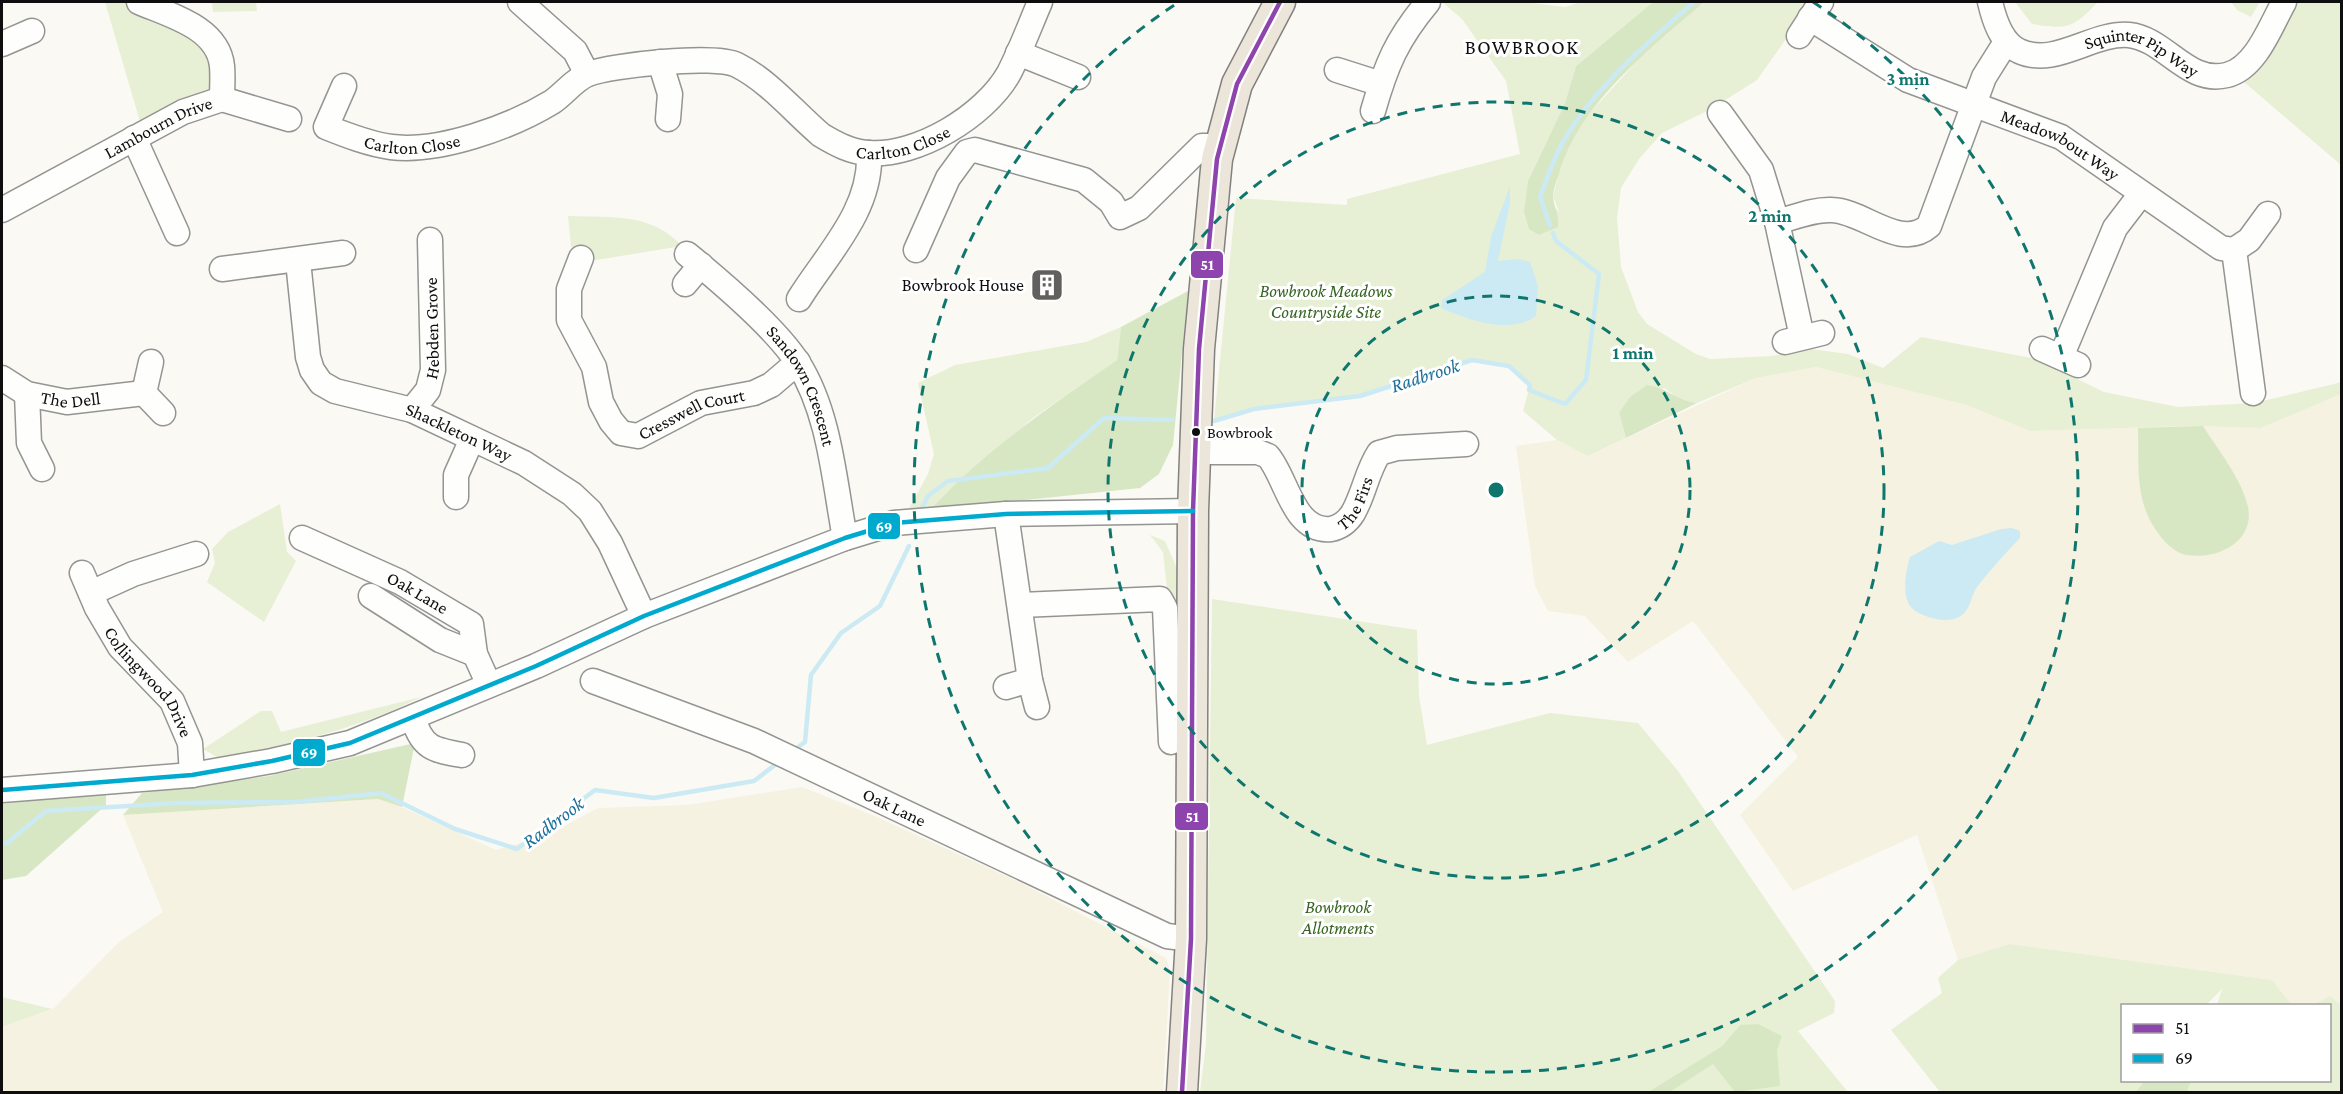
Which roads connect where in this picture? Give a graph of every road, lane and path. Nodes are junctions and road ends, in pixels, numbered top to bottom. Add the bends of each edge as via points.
1 (139, 2) edge
2 (520, 2) edge
3 (1040, 2) edge
4 (1280, 2) edge
5 (1428, 2) edge
6 (1990, 2) edge
7 (2284, 2) edge
8 (1810, 19) edge
9 (32, 31) dead end
10 (2006, 42) junction
11 (2, 44) edge
12 (1018, 53) junction
13 (660, 62) junction
14 (1337, 70) dead end
15 (587, 74) junction
16 (1078, 77) dead end
17 (1381, 84) junction
18 (344, 86) dead end
19 (222, 99) junction
20 (1974, 106) junction
21 (1373, 111) dead end
22 (1721, 112) dead end
23 (668, 119) dead end
24 (326, 127) junction
25 (134, 138) junction
26 (1220, 146) junction
27 (869, 153) junction
28 (2141, 194) junction
29 (2, 210) edge
30 (2268, 214) dead end
31 (1777, 222) junction
32 (177, 233) dead end
33 (430, 240) dead end
34 (916, 250) dead end
35 (2234, 250) junction
36 (344, 253) dead end
37 (581, 258) dead end
38 (298, 261) junction
39 (222, 269) dead end
40 (685, 284) dead end
41 (799, 299) dead end
42 (1803, 337) dead end
43 (2061, 357) dead end
44 (151, 362) dead end
45 (798, 362) junction
46 (2, 378) edge
47 (144, 393) junction
48 (2254, 393) dead end
49 (27, 394) junction
50 (412, 410) junction
51 (164, 413) dead end
52 (472, 439) junction
53 (1466, 444) dead end
54 (1196, 452) junction
55 (42, 469) dead end
56 (451, 481) dead end
57 (1193, 512) junction
58 (1006, 514) junction
59 (302, 538) dead end
60 (845, 538) junction
61 (196, 554) dead end
62 (371, 596) dead end
63 (1021, 604) junction
64 (644, 616) junction
65 (475, 654) junction
66 (1030, 680) junction
67 (593, 681) dead end
68 (489, 685) junction
69 (1006, 687) dead end
70 (1037, 707) dead end
71 (413, 718) junction
72 (1171, 742) dead end
73 (462, 755) dead end
74 (192, 775) junction
75 (2, 790) edge
76 (1191, 939) junction
77 (1182, 1092) edge

1 - 19 street, Lambourn Drive via 191,24 206,35 217,49 222,65
2 - 15 street via 575,51
3 - 12 street, Carlton Close
4 - 26 main road via 1237,84
5 - 17 street via 1405,29
6 - 10 street
7 - 10 street, Squinter Pip Way via 2243,67 2212,78 2191,70 2147,39 2129,35 2044,56 2025,53
8 - 20 street, Meadowbout Way via 1908,80
9 - 11 street
10 - 20 street, Meadowbout Way via 1984,77
12 - 16 street
12 - 27 street, Carlton Close via 1000,85 964,120 912,147
13 - 15 street, Carlton Close
13 - 23 street via 670,94
13 - 27 street, Carlton Close via 728,51 821,135 853,151
14 - 17 street
15 - 24 street, Carlton Close via 552,101 518,119 446,142 391,147
17 - 21 street
18 - 24 street
19 - 24 street, Carlton Close
19 - 25 street, Lambourn Drive via 183,112
20 - 28 street, Meadowbout Way via 2061,137
20 - 31 street, Meadowbout Way via 1929,226 1920,233 1896,233 1848,212 1832,210
22 - 31 street via 1761,170
25 - 29 street, Lambourn Drive
25 - 32 street
26 - 34 street via 1202,146 1139,208 1120,217 1111,202 1084,180 975,150 967,152 948,178
26 - 54 main road via 1199,349
27 - 41 street via 870,175 865,193 853,217 805,273
28 - 35 street, Meadowbout Way via 2221,248
28 - 43 street, Meadowbout Way via 2115,228
30 - 35 street via 2250,240
31 - 42 street
33 - 50 street, Hebden Grove via 433,370 428,390
35 - 48 street
36 - 38 street
37 - 45 street, Cresswell Court via 569,290 569,320 594,367 601,402 621,433 638,436 701,403 754,393 771,385
38 - 39 street
38 - 50 street, Shackleton Way via 309,357 321,383 335,391
40 - 45 street, Sandown Crescent via 694,260 778,337
44 - 47 street
45 - 60 street, Sandown Crescent via 826,435
46 - 49 street, The Dell
47 - 49 street, The Dell via 66,402
47 - 51 street
49 - 55 street via 29,443
50 - 52 street, Shackleton Way
52 - 56 street
52 - 64 street, Shackleton Way via 546,475 590,511 610,543
53 - 54 street, The Firs via 1406,447 1379,453 1352,515 1341,526 1327,529 1315,527 1301,516 1268,456 1258,452
54 - 57 main road
57 - 58 street
57 - 76 main road
58 - 60 street via 913,520
58 - 63 street
59 - 65 street, Oak Lane via 400,582 471,624
60 - 64 street
61 - 74 street, Collingwood Drive via 133,574 86,583 120,647 172,701 190,743
62 - 65 street via 440,640
63 - 66 street
63 - 72 street via 1160,599 1165,608
64 - 68 street
65 - 68 street, Oak Lane
66 - 69 street
66 - 70 street
67 - 76 street, Oak Lane via 786,756 1167,936
68 - 71 street
71 - 73 street via 424,743
71 - 74 street via 350,743
74 - 75 street
76 - 77 main road

